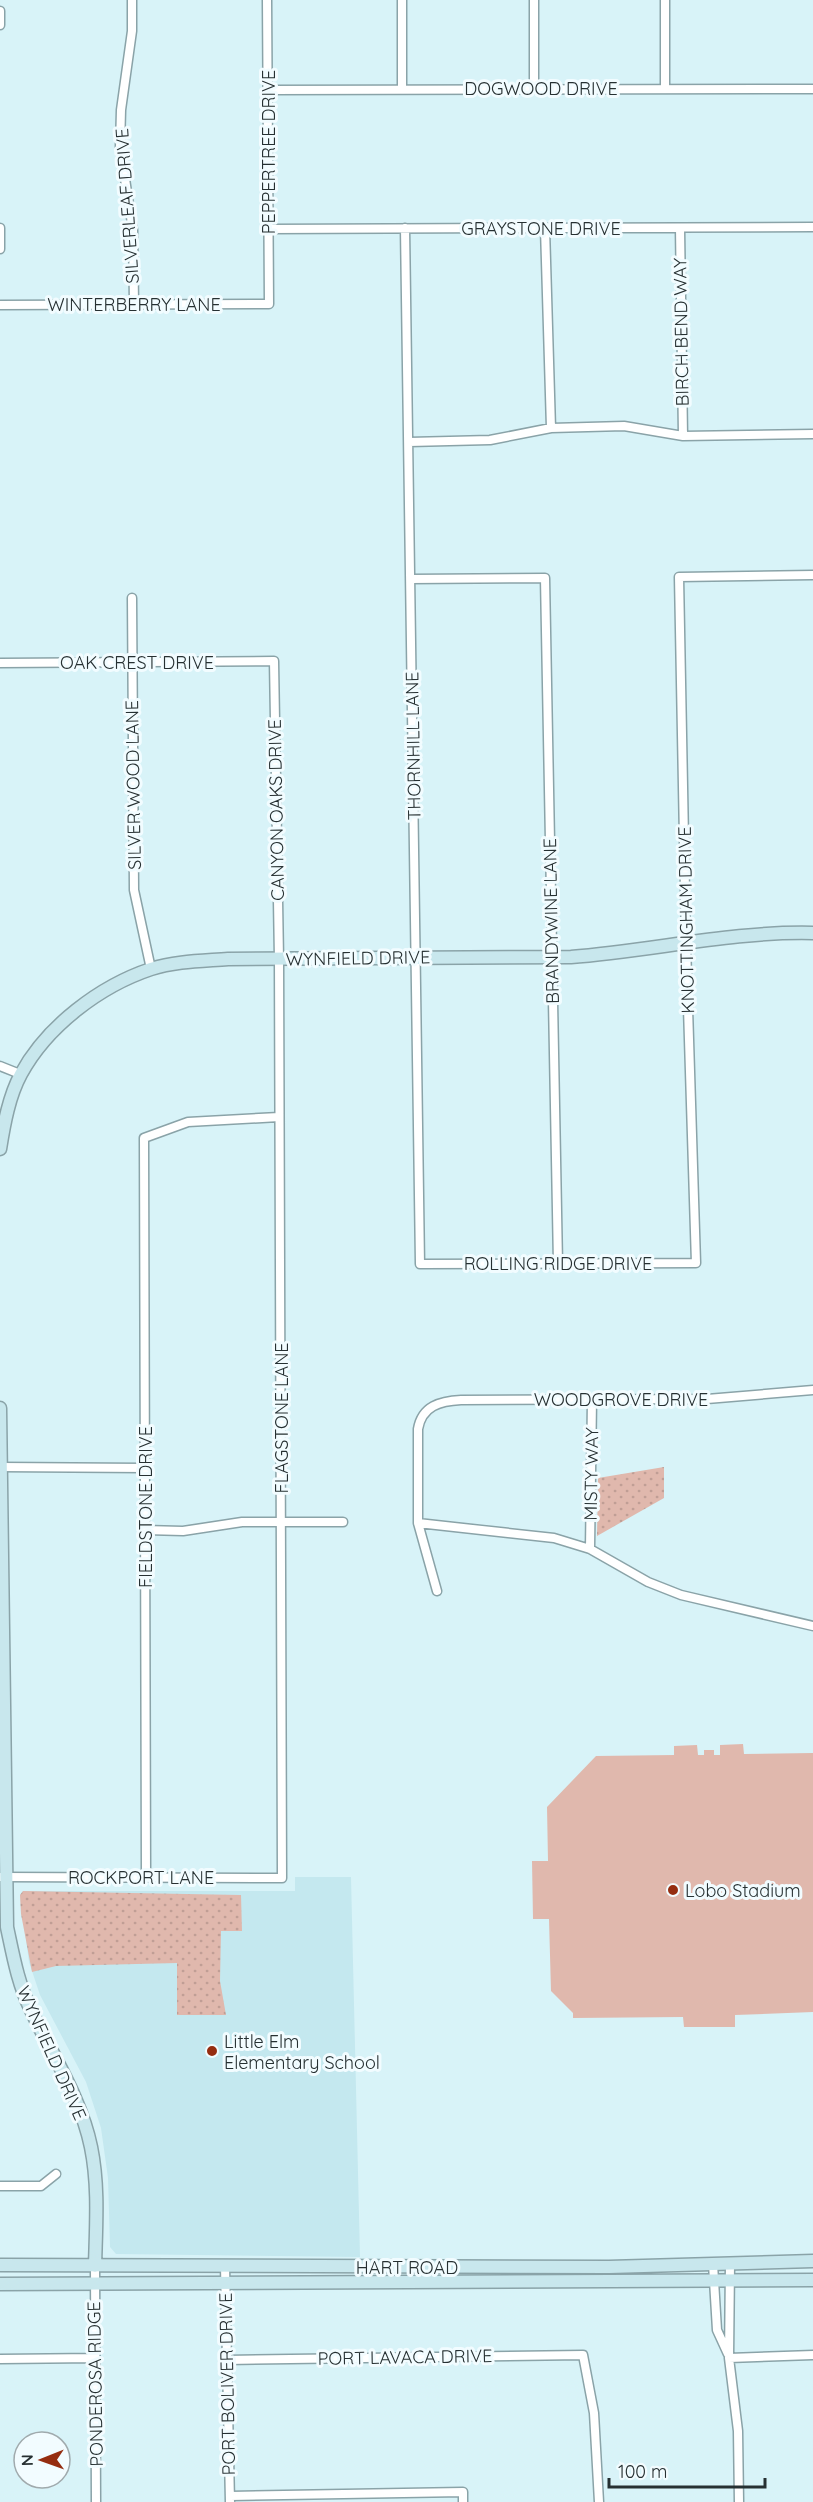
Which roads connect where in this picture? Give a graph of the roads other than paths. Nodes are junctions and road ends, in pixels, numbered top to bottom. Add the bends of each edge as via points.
1 (132, 0) edge
2 (267, 0) edge
3 (402, 0) edge
4 (534, 0) edge
5 (666, 0) edge
6 (0, 11) edge
7 (0, 25) edge
8 (402, 88) junction
9 (534, 88) junction
10 (813, 88) edge
11 (665, 89) junction
12 (268, 90) junction
13 (813, 227) edge
14 (0, 228) edge
15 (405, 228) junction
16 (545, 228) junction
17 (680, 228) junction
18 (268, 229) junction
19 (0, 249) edge
20 (134, 304) junction
21 (269, 304) joint
22 (0, 305) edge
23 (551, 428) junction
24 (813, 434) edge
25 (683, 436) junction
26 (409, 442) junction
27 (813, 575) edge
28 (411, 579) junction
29 (132, 598) dead end
30 (274, 661) joint
31 (132, 662) junction
32 (0, 663) edge
33 (813, 933) edge
34 (686, 944) junction
35 (552, 956) junction
36 (416, 958) junction
37 (279, 959) junction
38 (151, 969) junction
39 (0, 1066) edge
40 (20, 1074) junction
41 (279, 1117) junction
42 (0, 1149) edge
43 (558, 1263) junction
44 (696, 1263) joint
45 (420, 1264) joint
46 (813, 1390) edge
47 (592, 1399) junction
48 (0, 1408) edge
49 (0, 1467) edge
50 (145, 1468) junction
51 (281, 1521) junction
52 (343, 1522) dead end
53 (418, 1523) junction
54 (145, 1530) junction
55 (590, 1549) junction
56 (437, 1591) dead end
57 (1, 1604) edge
58 (813, 1626) edge
59 (2, 1741) edge
60 (3, 1876) edge
61 (146, 1877) junction
62 (282, 1878) joint
63 (56, 2174) dead end
64 (0, 2186) edge
65 (813, 2261) edge
66 (713, 2264) junction
67 (730, 2264) junction
68 (0, 2265) edge
69 (95, 2266) junction
70 (225, 2266) junction
71 (464, 2267) junction
72 (813, 2280) edge
73 (730, 2281) junction
74 (225, 2282) junction
75 (465, 2282) junction
76 (714, 2282) junction
77 (94, 2283) junction
78 (0, 2284) edge
79 (813, 2355) edge
80 (96, 2358) junction
81 (729, 2358) junction
82 (0, 2359) edge
83 (227, 2360) junction
84 (230, 2499) edge
85 (96, 2502) edge
86 (463, 2502) edge
87 (599, 2502) edge
88 (739, 2502) edge

1 - 20 street, SILVERLEAF DRIVE via 120,147 133,230
2 - 12 street, PEPPERTREE DRIVE
3 - 8 street
4 - 9 street
5 - 11 street
6 - 7 street
8 - 9 street, DOGWOOD DRIVE
8 - 12 street, DOGWOOD DRIVE
9 - 11 street, DOGWOOD DRIVE
10 - 11 street, DOGWOOD DRIVE
12 - 18 street, PEPPERTREE DRIVE
13 - 17 street, GRAYSTONE DRIVE
14 - 19 street
15 - 16 street, GRAYSTONE DRIVE
15 - 18 street, GRAYSTONE DRIVE
15 - 26 street, THORNHILL LANE
16 - 17 street, GRAYSTONE DRIVE
16 - 23 street
17 - 25 street, BIRCH BEND WAY
18 - 21 street, PEPPERTREE DRIVE
20 - 21 street, WINTERBERRY LANE
20 - 22 street, WINTERBERRY LANE
23 - 25 street via 624,426
23 - 26 street via 490,440
24 - 25 street
26 - 28 street, THORNHILL LANE
27 - 34 street, KNOTTINGHAM DRIVE via 680,577
28 - 35 street, BRANDYWINE LANE via 545,578
28 - 36 street, THORNHILL LANE
29 - 31 street, SILVER WOOD LANE
30 - 31 street, OAK CREST DRIVE
30 - 37 street, CANYON OAKS DRIVE
31 - 32 street, OAK CREST DRIVE
31 - 38 street, SILVER WOOD LANE via 134,890
33 - 34 street, WYNFIELD DRIVE via 774,932
34 - 35 street, WYNFIELD DRIVE
34 - 44 street, KNOTTINGHAM DRIVE
35 - 36 street, WYNFIELD DRIVE
35 - 43 street, BRANDYWINE LANE
36 - 37 street, WYNFIELD DRIVE
36 - 45 street, THORNHILL LANE
37 - 38 street, WYNFIELD DRIVE via 186,962
37 - 41 street, FLAGSTONE LANE
38 - 40 street, WYNFIELD DRIVE via 109,987 71,1015
39 - 40 street
40 - 42 street, WYNFIELD DRIVE
41 - 50 street, FIELDSTONE DRIVE via 188,1122 144,1138
41 - 51 street, FLAGSTONE LANE
43 - 44 street, ROLLING RIDGE DRIVE
43 - 45 street, ROLLING RIDGE DRIVE
46 - 47 street, WOODGROVE DRIVE via 707,1399
47 - 53 street, WOODGROVE DRIVE via 460,1400 431,1407 422,1416 418,1429
47 - 55 street, MISTY WAY
48 - 49 street, WYNFIELD DRIVE
49 - 50 street
49 - 57 street, WYNFIELD DRIVE
50 - 54 street, FIELDSTONE DRIVE
51 - 52 street
51 - 54 street via 183,1531
51 - 62 street, FLAGSTONE LANE
53 - 55 street via 541,1536
53 - 56 street
54 - 61 street, FIELDSTONE DRIVE
55 - 58 street via 648,1582 681,1595
57 - 59 street, WYNFIELD DRIVE
59 - 60 street, WYNFIELD DRIVE
60 - 61 street, ROCKPORT LANE
60 - 69 street, WYNFIELD DRIVE via 17,1973 30,2009 72,2091 91,2146 97,2196
61 - 62 street, ROCKPORT LANE
63 - 64 street via 41,2186
65 - 67 street, HART ROAD
66 - 67 street, HART ROAD
66 - 71 street, HART ROAD
66 - 76 street
67 - 73 street
68 - 69 street, HART ROAD
69 - 70 street, HART ROAD
69 - 77 street, PONDEROSA RIDGE
70 - 71 street, HART ROAD
70 - 74 street, PORT BOLIVER DRIVE
71 - 75 street
72 - 73 street, HART ROAD
73 - 76 street, HART ROAD
73 - 81 street
74 - 75 street, HART ROAD
74 - 77 street, HART ROAD
74 - 83 street, PORT BOLIVER DRIVE
75 - 76 street, HART ROAD
76 - 81 street via 717,2330
77 - 78 street, HART ROAD
77 - 80 street, PONDEROSA RIDGE
79 - 81 street
80 - 82 street
80 - 85 street, PONDEROSA RIDGE
81 - 88 street via 738,2431
83 - 84 street, PORT BOLIVER DRIVE
83 - 87 street, PORT LAVACA DRIVE via 583,2355 594,2413
84 - 86 street via 463,2492

